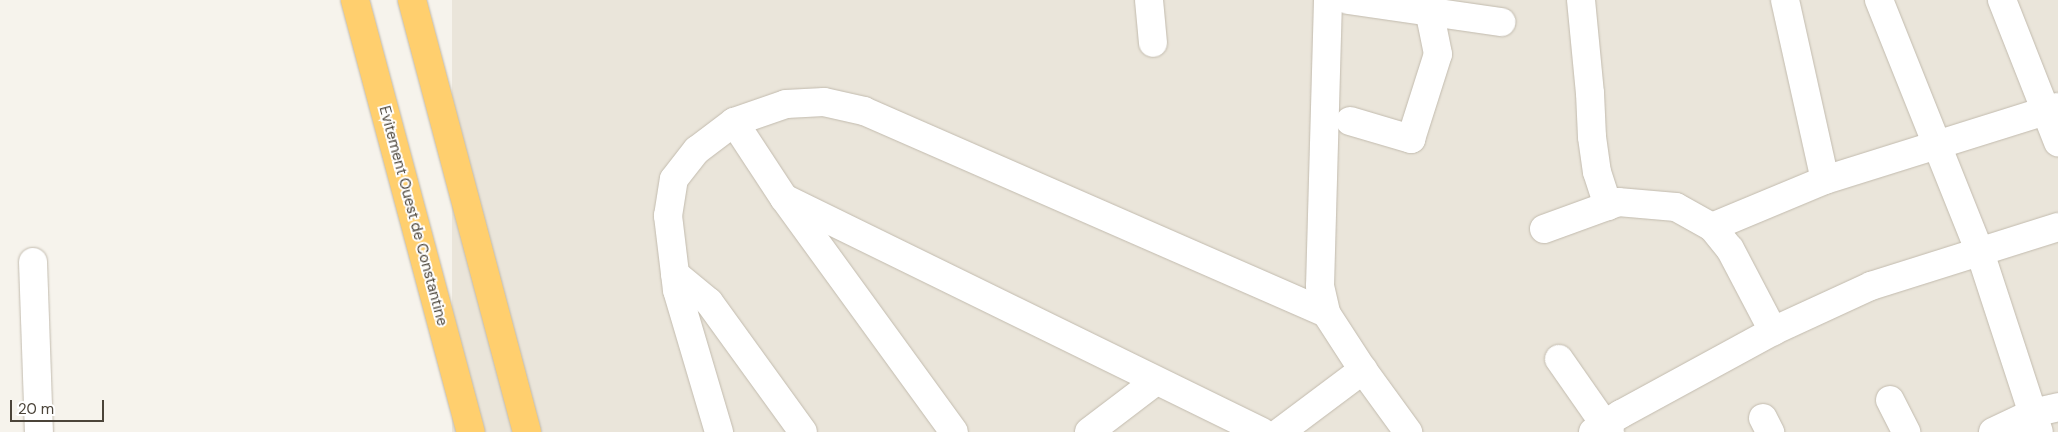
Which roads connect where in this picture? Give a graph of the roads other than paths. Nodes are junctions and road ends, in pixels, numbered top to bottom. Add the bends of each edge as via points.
1 (355, 0) edge
2 (412, 0) edge
3 (1149, 0) edge
4 (1328, 0) edge
5 (1348, 0) edge
6 (1581, 0) edge
7 (1785, 0) edge
8 (1878, 0) edge
9 (2002, 0) edge
10 (1429, 6) edge
11 (1501, 22) dead end
12 (1153, 42) dead end
13 (2053, 108) edge
14 (734, 122) junction
15 (1350, 122) dead end
16 (2058, 142) edge
17 (1939, 146) junction
18 (1825, 180) junction
19 (784, 198) junction
20 (1608, 206) junction
21 (1712, 226) junction
22 (2058, 228) edge
23 (1544, 229) dead end
24 (1980, 252) junction
25 (33, 262) dead end
26 (675, 274) junction
27 (1326, 313) junction
28 (1773, 331) junction
29 (1559, 359) dead end
30 (1363, 370) junction
31 (1156, 381) junction
32 (1890, 400) dead end
33 (2043, 418) edge
34 (1603, 430) edge
35 (40, 432) edge
36 (471, 432) edge
37 (527, 432) edge
38 (719, 432) edge
39 (803, 432) edge
40 (954, 432) edge
41 (1089, 432) edge
42 (1262, 432) edge
43 (1280, 432) edge
44 (1408, 432) edge
45 (1906, 432) edge
46 (1993, 432) edge

1 - 36 highway, Evitement Ouest de Constantine
2 - 37 highway
3 - 12 street
4 - 27 street via 1320,286
5 - 10 street
6 - 20 street via 1592,137 1597,172
7 - 18 street
8 - 17 street
9 - 13 street
10 - 11 street
10 - 15 street via 1438,54 1411,138
13 - 16 street
13 - 17 street
14 - 19 street
14 - 26 street via 696,150 674,180 668,216
14 - 27 street via 786,104 824,102 864,111
17 - 18 street
17 - 24 street
18 - 21 street
19 - 31 street
19 - 40 street
20 - 21 street via 1618,202 1676,207
20 - 23 street
21 - 28 street via 1730,249
22 - 24 street
24 - 28 street via 1871,286
24 - 33 street
25 - 35 street
26 - 38 street
26 - 39 street via 709,302
27 - 30 street
28 - 34 street
29 - 34 street
30 - 43 street
30 - 44 street
31 - 41 street
31 - 42 street
32 - 45 street
33 - 46 street

